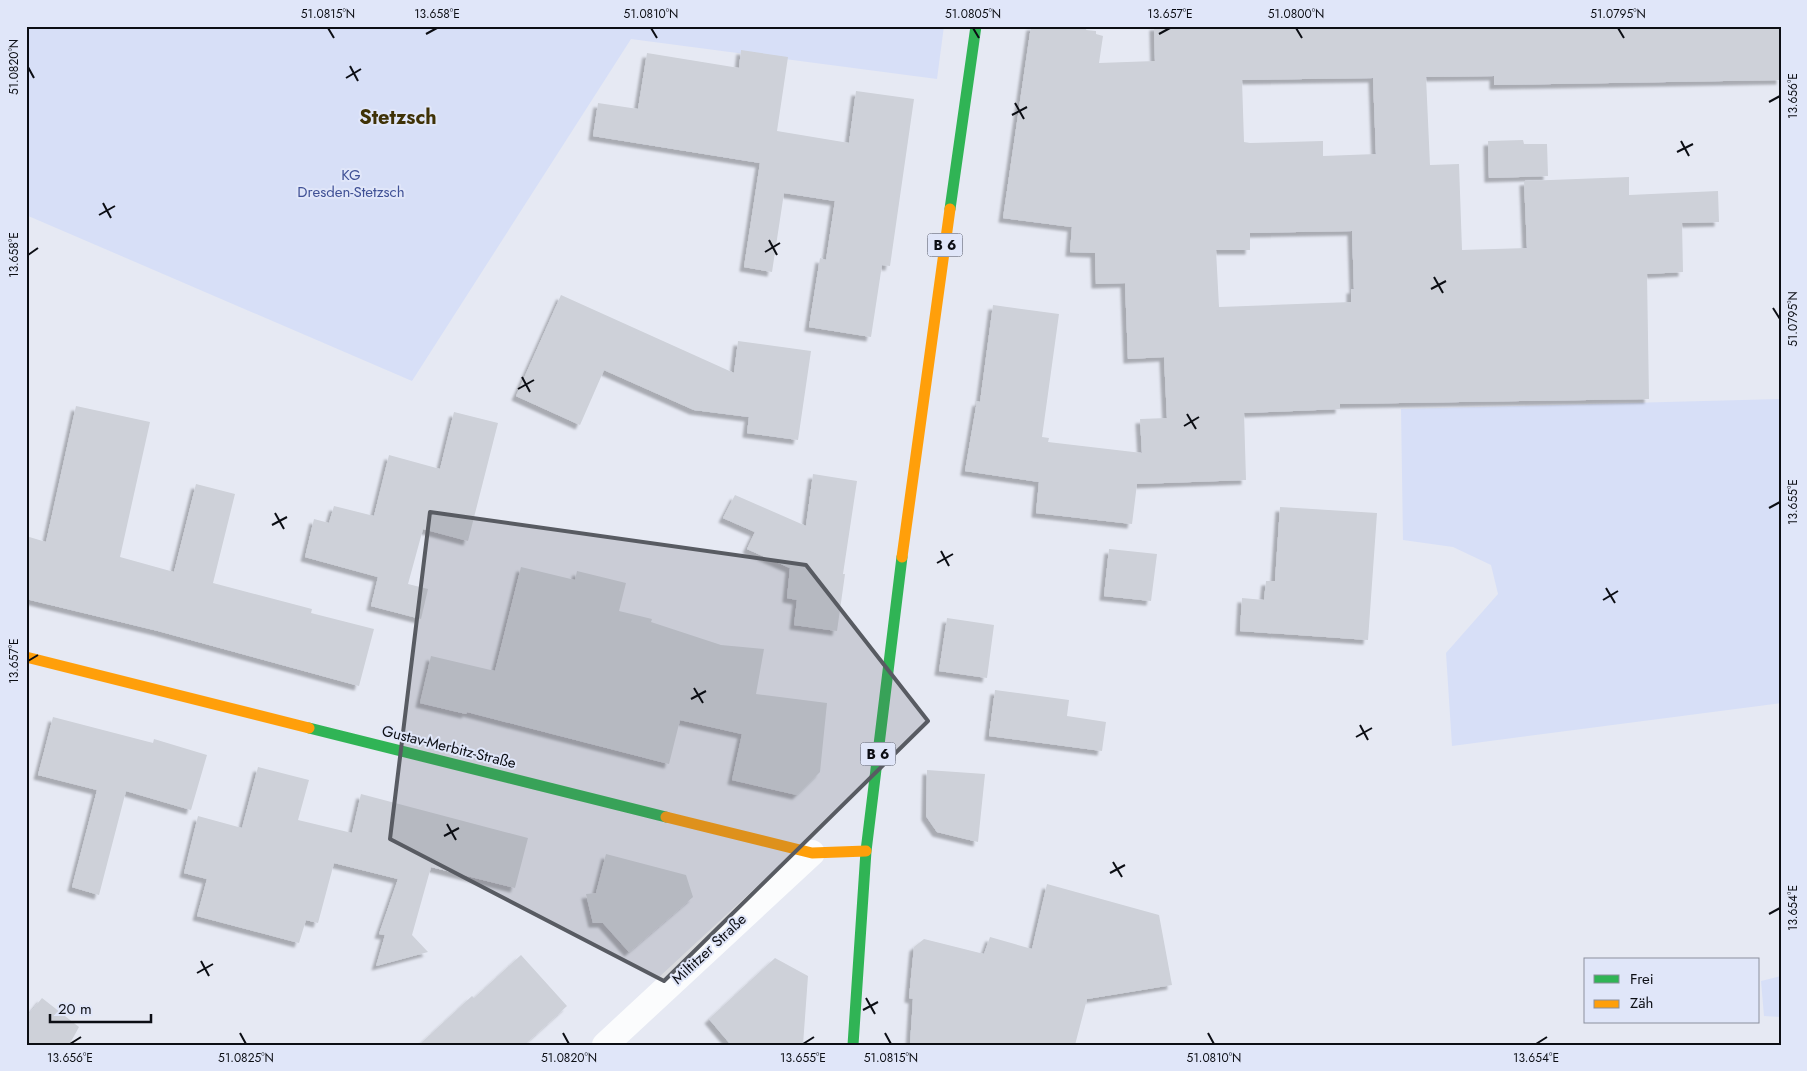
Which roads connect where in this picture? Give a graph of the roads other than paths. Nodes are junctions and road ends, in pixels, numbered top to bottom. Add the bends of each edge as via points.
1 (976, 26) edge
2 (26, 657) edge
3 (866, 851) junction
4 (812, 853) junction
5 (605, 1045) edge
6 (853, 1045) edge

1 - 3 main road, B 6 via 910,488
2 - 4 main road, Gustav-Merbitz-Straße
3 - 4 main road, Gustav-Merbitz-Straße
3 - 6 main road, B 6
4 - 5 street, Miltitzer Straße

